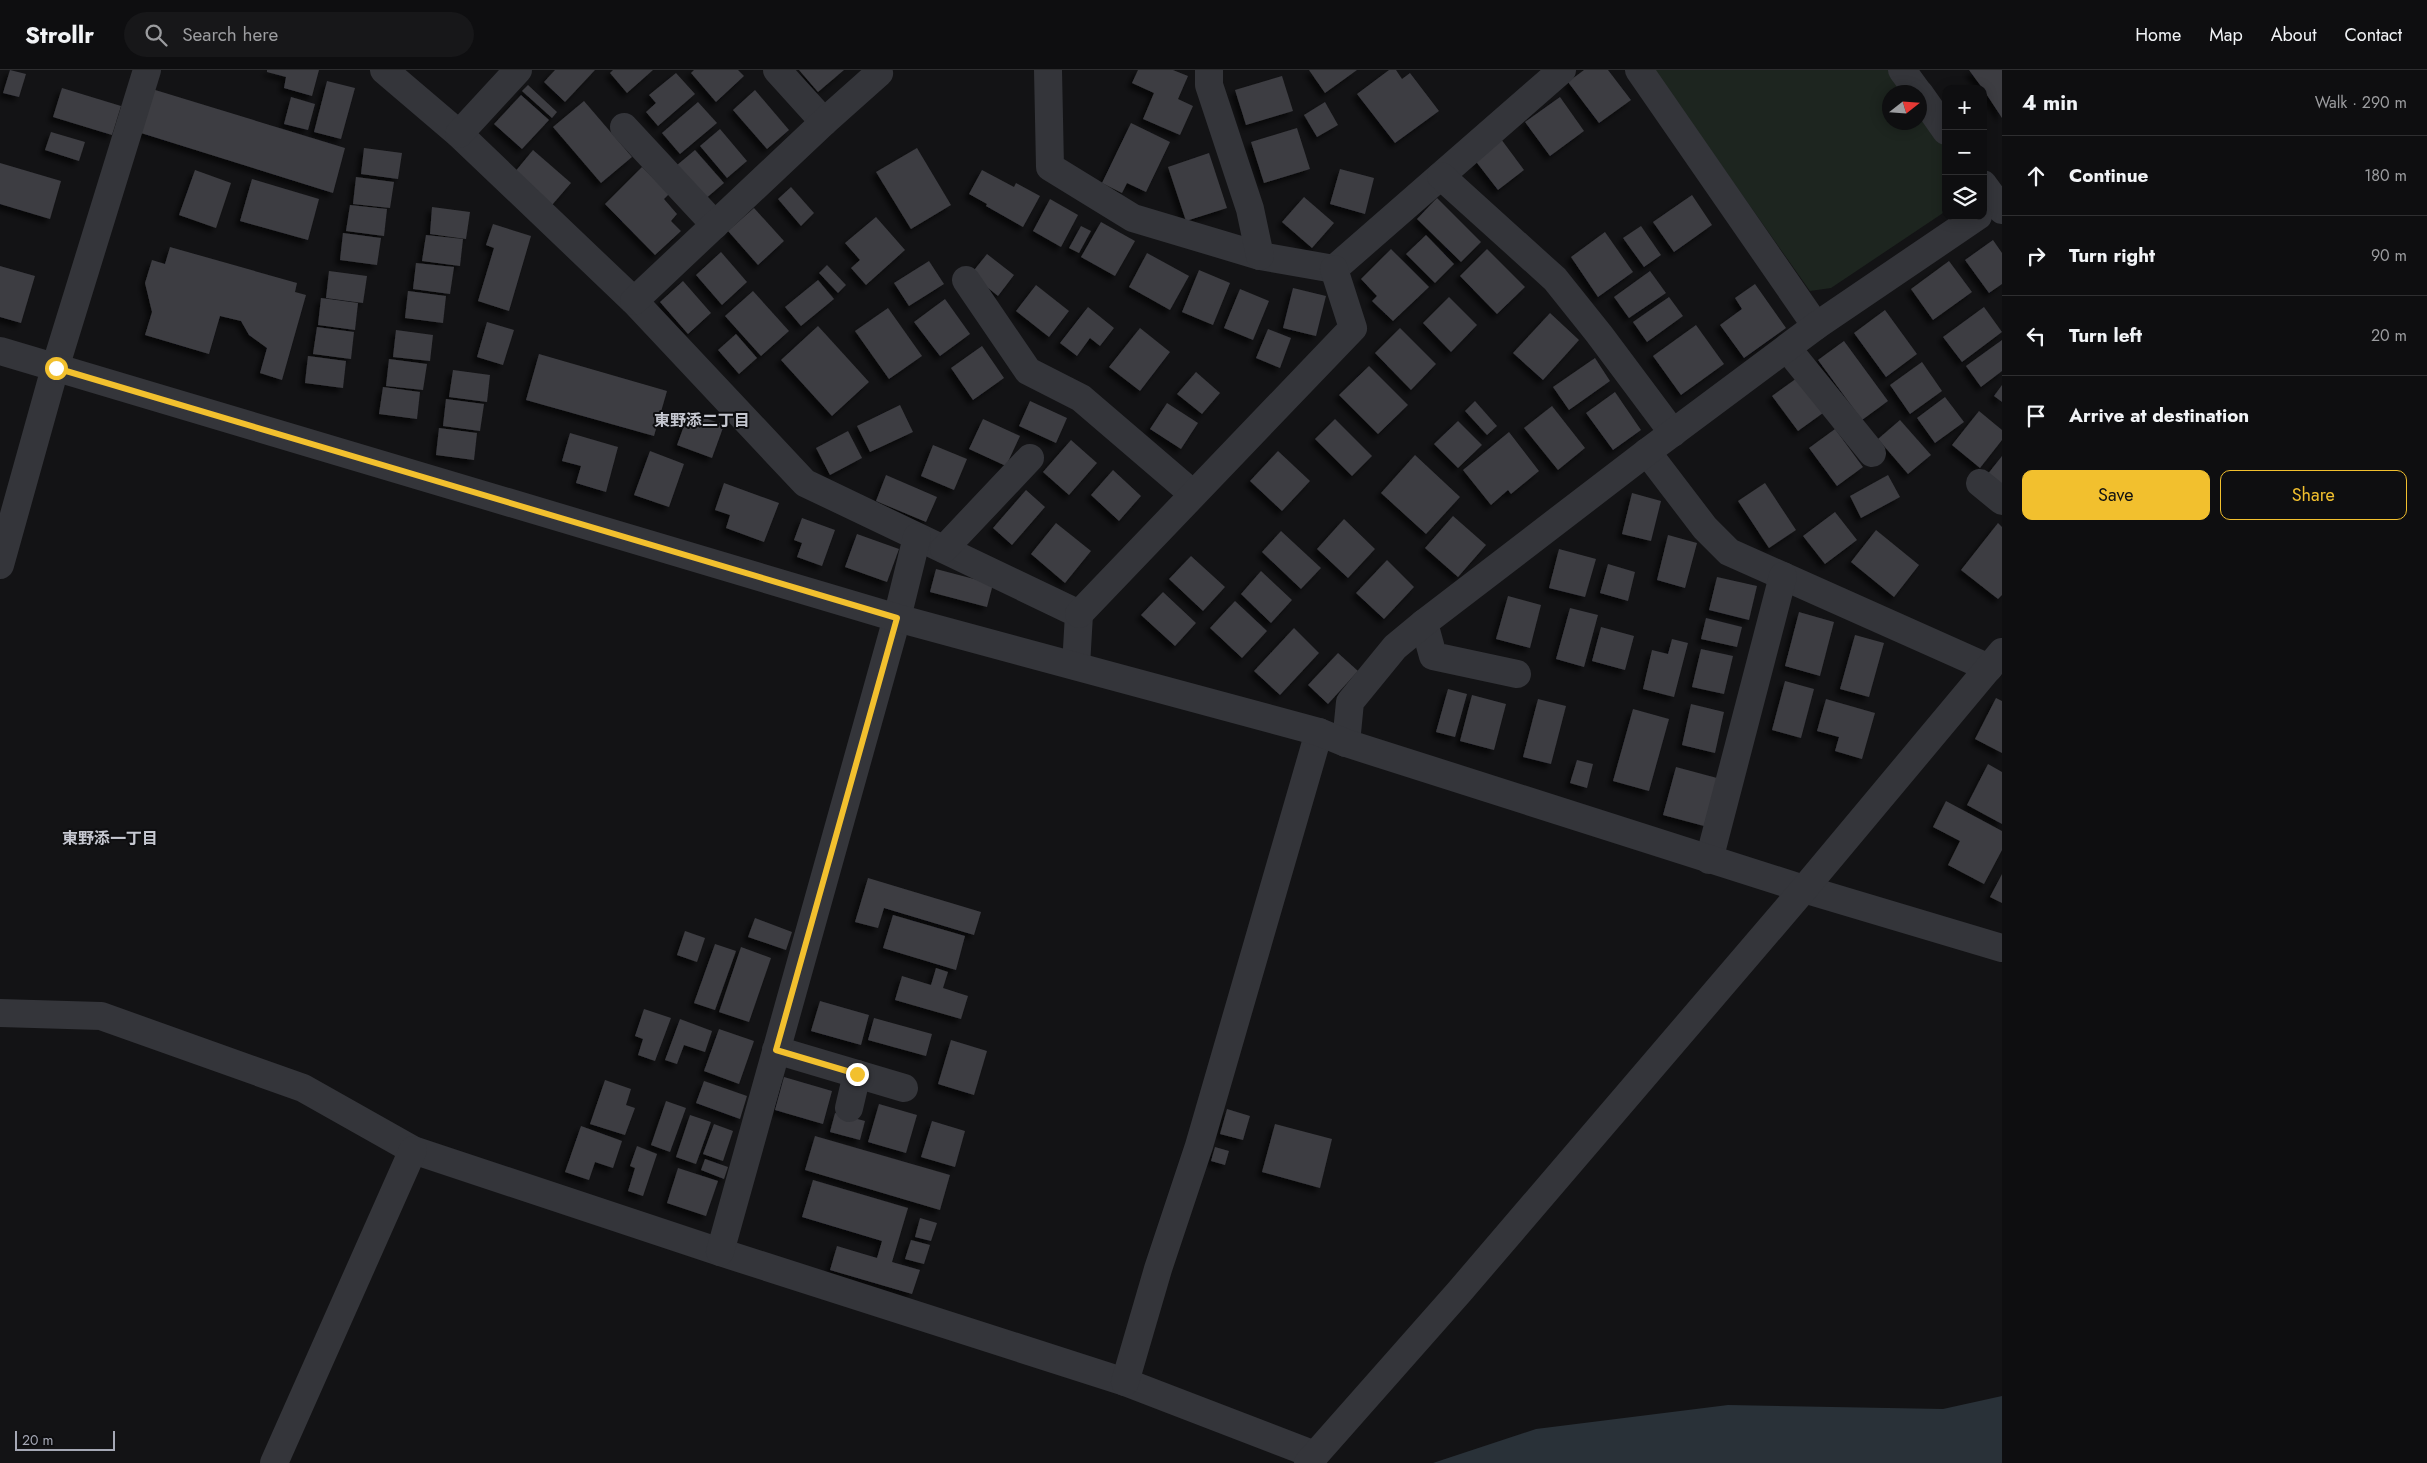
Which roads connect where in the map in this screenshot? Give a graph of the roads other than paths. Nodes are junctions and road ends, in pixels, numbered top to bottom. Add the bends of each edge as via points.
1 (147, 70) edge
2 (384, 70) edge
3 (518, 70) edge
4 (777, 70) edge
5 (878, 70) edge
6 (1048, 70) edge
7 (1210, 70) edge
8 (1562, 70) edge
9 (1639, 70) edge
10 (1902, 70) edge
11 (1913, 85) edge
12 (1927, 104) edge
13 (824, 122) junction
14 (624, 127) dead end
15 (1945, 130) edge
16 (459, 134) junction
17 (1441, 176) junction
18 (1989, 205) edge
19 (715, 225) junction
20 (1260, 256) junction
21 (1334, 269) junction
22 (966, 280) dead end
23 (634, 301) junction
24 (1816, 326) junction
25 (1787, 348) junction
26 (0, 351) edge
27 (56, 368) junction
28 (1673, 433) junction
29 (1647, 452) junction
30 (1872, 453) dead end
31 (1030, 458) dead end
32 (1980, 483) dead end
33 (1193, 494) junction
34 (2002, 501) edge
35 (917, 537) junction
36 (944, 549) junction
37 (0, 565) edge
38 (1783, 576) junction
39 (1079, 614) junction
40 (897, 618) junction
41 (1424, 622) junction
42 (1996, 660) edge
43 (1076, 666) junction
44 (1517, 674) dead end
45 (1319, 732) junction
46 (1346, 743) junction
47 (1709, 860) junction
48 (1804, 889) junction
49 (2002, 948) edge
50 (0, 1013) edge
51 (776, 1050) junction
52 (857, 1074) junction
53 (904, 1088) dead end
54 (848, 1108) dead end
55 (413, 1150) junction
56 (720, 1252) junction
57 (1125, 1382) junction
58 (1312, 1459) edge
59 (274, 1463) edge

1 - 27 street
2 - 16 street
3 - 16 street
4 - 13 street
5 - 13 street via 879,73
6 - 20 street via 1050,167 1133,218
7 - 20 street via 1209,85 1250,209
8 - 17 street
9 - 24 street
10 - 11 street
12 - 15 street
13 - 19 street
14 - 19 street
16 - 23 street
17 - 21 street
17 - 28 street via 1555,280 1600,334
18 - 24 street
19 - 23 street
20 - 21 street
21 - 33 street via 1353,328
22 - 33 street via 1028,371 1081,398
23 - 35 street via 805,483
24 - 25 street
25 - 28 street
25 - 30 street
26 - 27 street
27 - 37 street
27 - 40 street
28 - 29 street
29 - 38 street via 1705,528 1729,552
29 - 41 street
31 - 36 street
32 - 34 street
33 - 39 street
35 - 36 street
35 - 40 street
36 - 39 street
38 - 42 street
38 - 47 street
39 - 43 street
40 - 43 street
40 - 51 street
41 - 44 street via 1433,656
41 - 46 street via 1395,647 1350,702
42 - 48 street
43 - 45 street
45 - 46 street
45 - 57 street via 1199,1146
46 - 47 street
47 - 48 street
48 - 49 street
48 - 58 street via 1467,1284
50 - 55 street via 101,1016 303,1088
51 - 52 street
51 - 56 street
52 - 53 street
52 - 54 street
55 - 56 street
55 - 59 street
56 - 57 street
57 - 58 street

